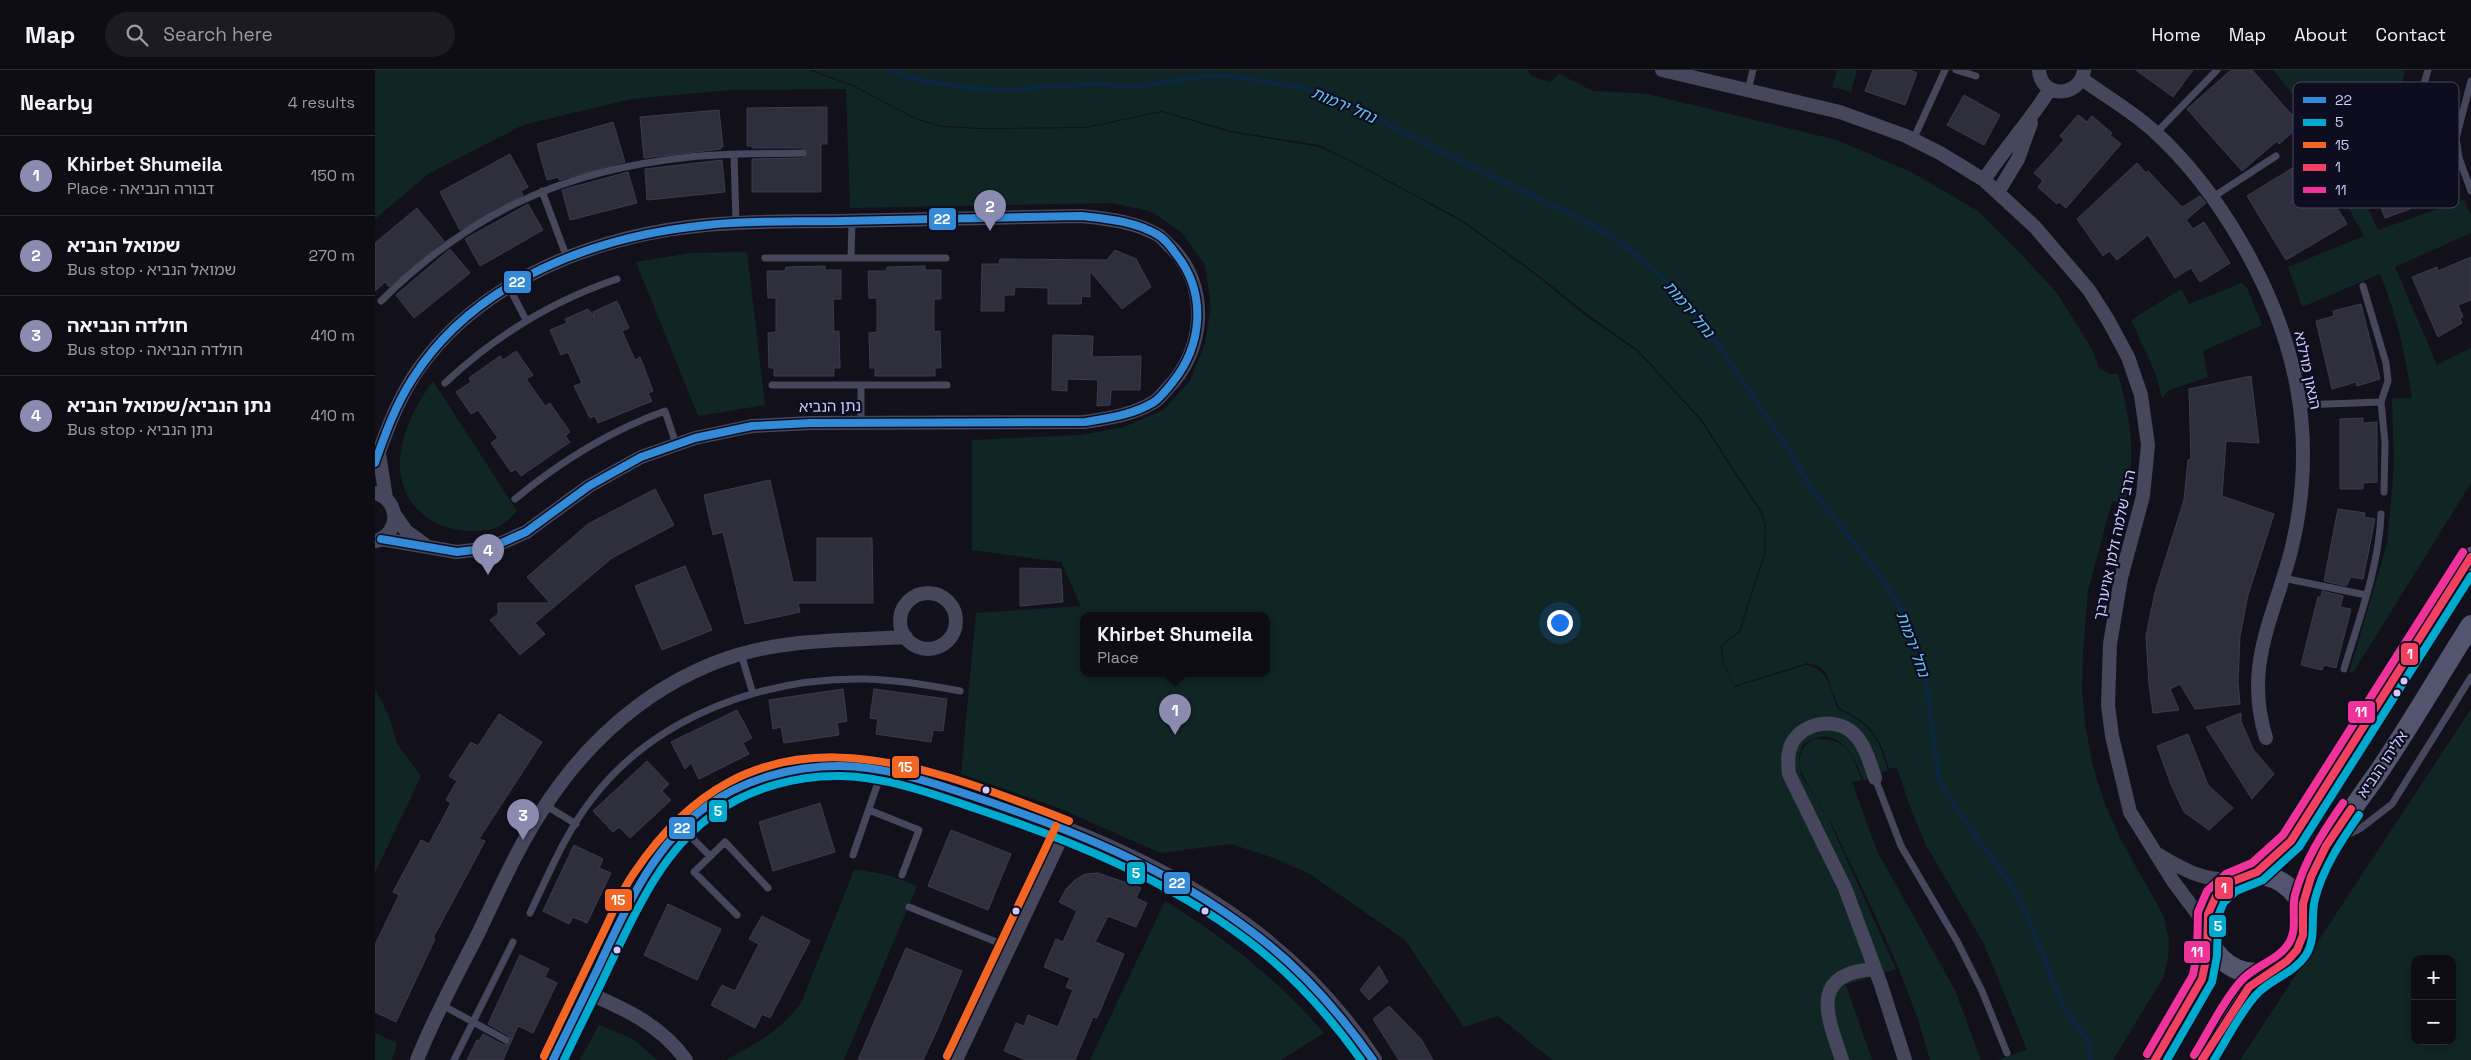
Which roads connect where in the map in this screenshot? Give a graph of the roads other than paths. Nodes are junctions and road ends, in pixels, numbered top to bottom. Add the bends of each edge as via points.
1 (1661, 70) edge
2 (1753, 70) edge
3 (1945, 70) edge
4 (1957, 70) edge
5 (2039, 70) edge
6 (2217, 70) edge
7 (2083, 74) edge
8 (1975, 76) dead end
9 (2471, 81) edge
10 (2049, 89) junction
11 (1748, 90) junction
12 (2033, 116) junction
13 (2459, 127) edge
14 (2155, 133) junction
15 (1913, 140) junction
16 (803, 153) dead end
17 (734, 155) junction
18 (2276, 156) dead end
19 (2459, 158) edge
20 (1984, 180) junction
21 (542, 191) junction
22 (1998, 192) junction
23 (2471, 192) edge
24 (2213, 197) junction
25 (852, 220) junction
26 (736, 223) junction
27 (567, 258) junction
28 (765, 258) dead end
29 (851, 258) junction
30 (946, 258) dead end
31 (617, 279) dead end
32 (2363, 286) dead end
33 (509, 287) junction
34 (381, 301) dead end
35 (526, 320) junction
36 (445, 383) dead end
37 (772, 385) dead end
38 (861, 385) junction
39 (947, 385) dead end
40 (2381, 402) junction
41 (2300, 405) junction
42 (861, 422) junction
43 (676, 444) junction
44 (377, 458) edge
45 (2384, 492) dead end
46 (381, 495) edge
47 (515, 499) dead end
48 (2381, 514) dead end
49 (395, 515) junction
50 (378, 540) edge
51 (436, 549) junction
52 (2471, 557) edge
53 (2283, 578) junction
54 (2366, 595) junction
55 (2471, 625) edge
56 (906, 637) junction
57 (741, 654) junction
58 (2344, 669) dead end
59 (2471, 677) edge
60 (960, 691) dead end
61 (753, 694) junction
62 (2266, 738) dead end
63 (882, 770) junction
64 (1875, 778) joint
65 (545, 805) junction
66 (869, 810) junction
67 (576, 824) junction
68 (682, 828) junction
69 (1065, 830) junction
70 (2329, 843) junction
71 (2158, 854) junction
72 (853, 855) dead end
73 (710, 856) junction
74 (902, 875) dead end
75 (2239, 878) junction
76 (768, 888) dead end
77 (909, 906) dead end
78 (2303, 908) junction
79 (530, 913) dead end
80 (737, 915) dead end
81 (2208, 931) junction
82 (513, 942) dead end
83 (1009, 947) junction
84 (1875, 969) junction
85 (2271, 970) junction
86 (586, 992) junction
87 (442, 1006) junction
88 (473, 1023) junction
89 (507, 1040) dead end
90 (2007, 1053) dead end
91 (2207, 1053) edge
92 (417, 1060) edge
93 (455, 1060) edge
94 (553, 1060) edge
95 (686, 1060) edge
96 (955, 1060) edge
97 (1373, 1060) edge
98 (1842, 1060) edge
99 (1905, 1060) edge
100 (2155, 1060) edge

1 - 11 street, הרב שלמה זלמן אויערבך
2 - 11 lane
3 - 15 lane
4 - 8 lane
5 - 10 street
6 - 14 lane
7 - 10 street via 2078,85 2068,91
7 - 14 street, הגאון מוילנא
9 - 13 lane
10 - 12 street
11 - 15 street, הרב שלמה זלמן אויערבך via 1840,112
12 - 20 street via 2004,149
12 - 22 street via 2018,159
14 - 24 street, הגאון מוילנא
15 - 20 street, הרב שלמה זלמן אויערבך
16 - 17 lane
17 - 21 lane via 651,162 602,172
17 - 26 lane
18 - 24 lane
19 - 23 lane
20 - 22 street, הרב שלמה זלמן אויערבך
21 - 27 lane
21 - 34 lane via 470,227 439,249
22 - 71 street, הרב שלמה זלמן אויערבך via 2064,258 2089,290 2128,357 2141,395 2146,420 2147,469 2121,578 2110,644 2108,705 2130,812
24 - 41 street, הגאון מוילנא via 2269,294 2287,342
25 - 26 street, נתן הנביא
25 - 29 lane
25 - 42 street, נתן הנביא via 1081,216 1126,221 1159,236 1183,259 1196,287 1199,318 1193,349 1178,378 1155,401 1124,416 1085,422
26 - 27 street, נתן הנביא via 651,233
27 - 33 street, נתן הנביא
28 - 29 lane
29 - 30 lane
31 - 35 lane via 565,299
32 - 40 lane via 2386,363 2388,381
33 - 35 lane
33 - 44 street, נתן הנביא via 463,320 429,356 403,394
35 - 36 lane via 479,352
37 - 38 lane
38 - 39 lane
38 - 42 lane
40 - 41 lane
40 - 45 lane via 2385,443
41 - 53 street, הגאון מוילנא via 2302,488
42 - 43 street, נתן הנביא via 752,426
43 - 47 lane via 665,411 584,448
43 - 51 street, נתן הנביא via 606,476 508,542 473,551
44 - 46 street, נתן הנביא
46 - 49 street, נתן הנביא via 391,503
48 - 54 lane via 2380,534
49 - 50 street via 392,530
49 - 51 street, נתן הנביא via 412,537
50 - 51 street, נתן הנביא
52 - 75 main road via 2297,832 2262,868
53 - 54 lane
53 - 62 street, הגאון מוילנא via 2265,632 2259,666 2258,696
54 - 58 lane
55 - 70 main road, אליהו הנביא via 2382,767
56 - 56 street via 924,648 945,643 956,625 953,608 937,594 915,596 906,604 901,616
56 - 57 street via 799,643
57 - 61 lane
57 - 65 street via 669,684 634,708 602,735
59 - 70 lane via 2392,804 2361,828
60 - 61 lane via 913,682 865,679 819,681
61 - 67 lane via 689,718 651,741 618,770 589,803
63 - 66 lane
63 - 68 street via 841,766 803,768 768,776 707,806
63 - 69 street via 926,781
64 - 84 street via 1864,747 1853,733 1840,725 1826,723 1800,733 1787,757 1789,774 1838,873
64 - 90 lane via 1901,846 1982,991
65 - 67 lane
65 - 87 street via 506,875
66 - 72 lane
66 - 74 lane via 919,830
67 - 79 lane
68 - 73 lane
68 - 86 street via 641,880
69 - 83 street
69 - 97 street via 1128,856 1177,882 1252,931 1321,994
70 - 78 main road, אליהו הנביא via 2317,864
71 - 75 street via 2197,876 2217,880
71 - 81 street, הרב שלמה זלמן אויערבך
73 - 76 lane via 725,842
73 - 80 lane via 694,872
75 - 78 main road via 2256,875 2278,880 2291,889
75 - 81 main road via 2217,896 2208,914
77 - 83 lane
78 - 85 main road via 2305,931 2300,946 2285,963
81 - 85 main road via 2213,947 2228,964 2249,972
81 - 100 main road via 2202,979
82 - 88 lane
83 - 96 street
84 - 98 street via 1841,980 1827,997 1827,1014
84 - 99 street
85 - 91 main road via 2249,987
86 - 94 street
86 - 95 street via 642,1018 673,1044
87 - 88 lane
87 - 92 street
88 - 89 lane
88 - 93 lane

